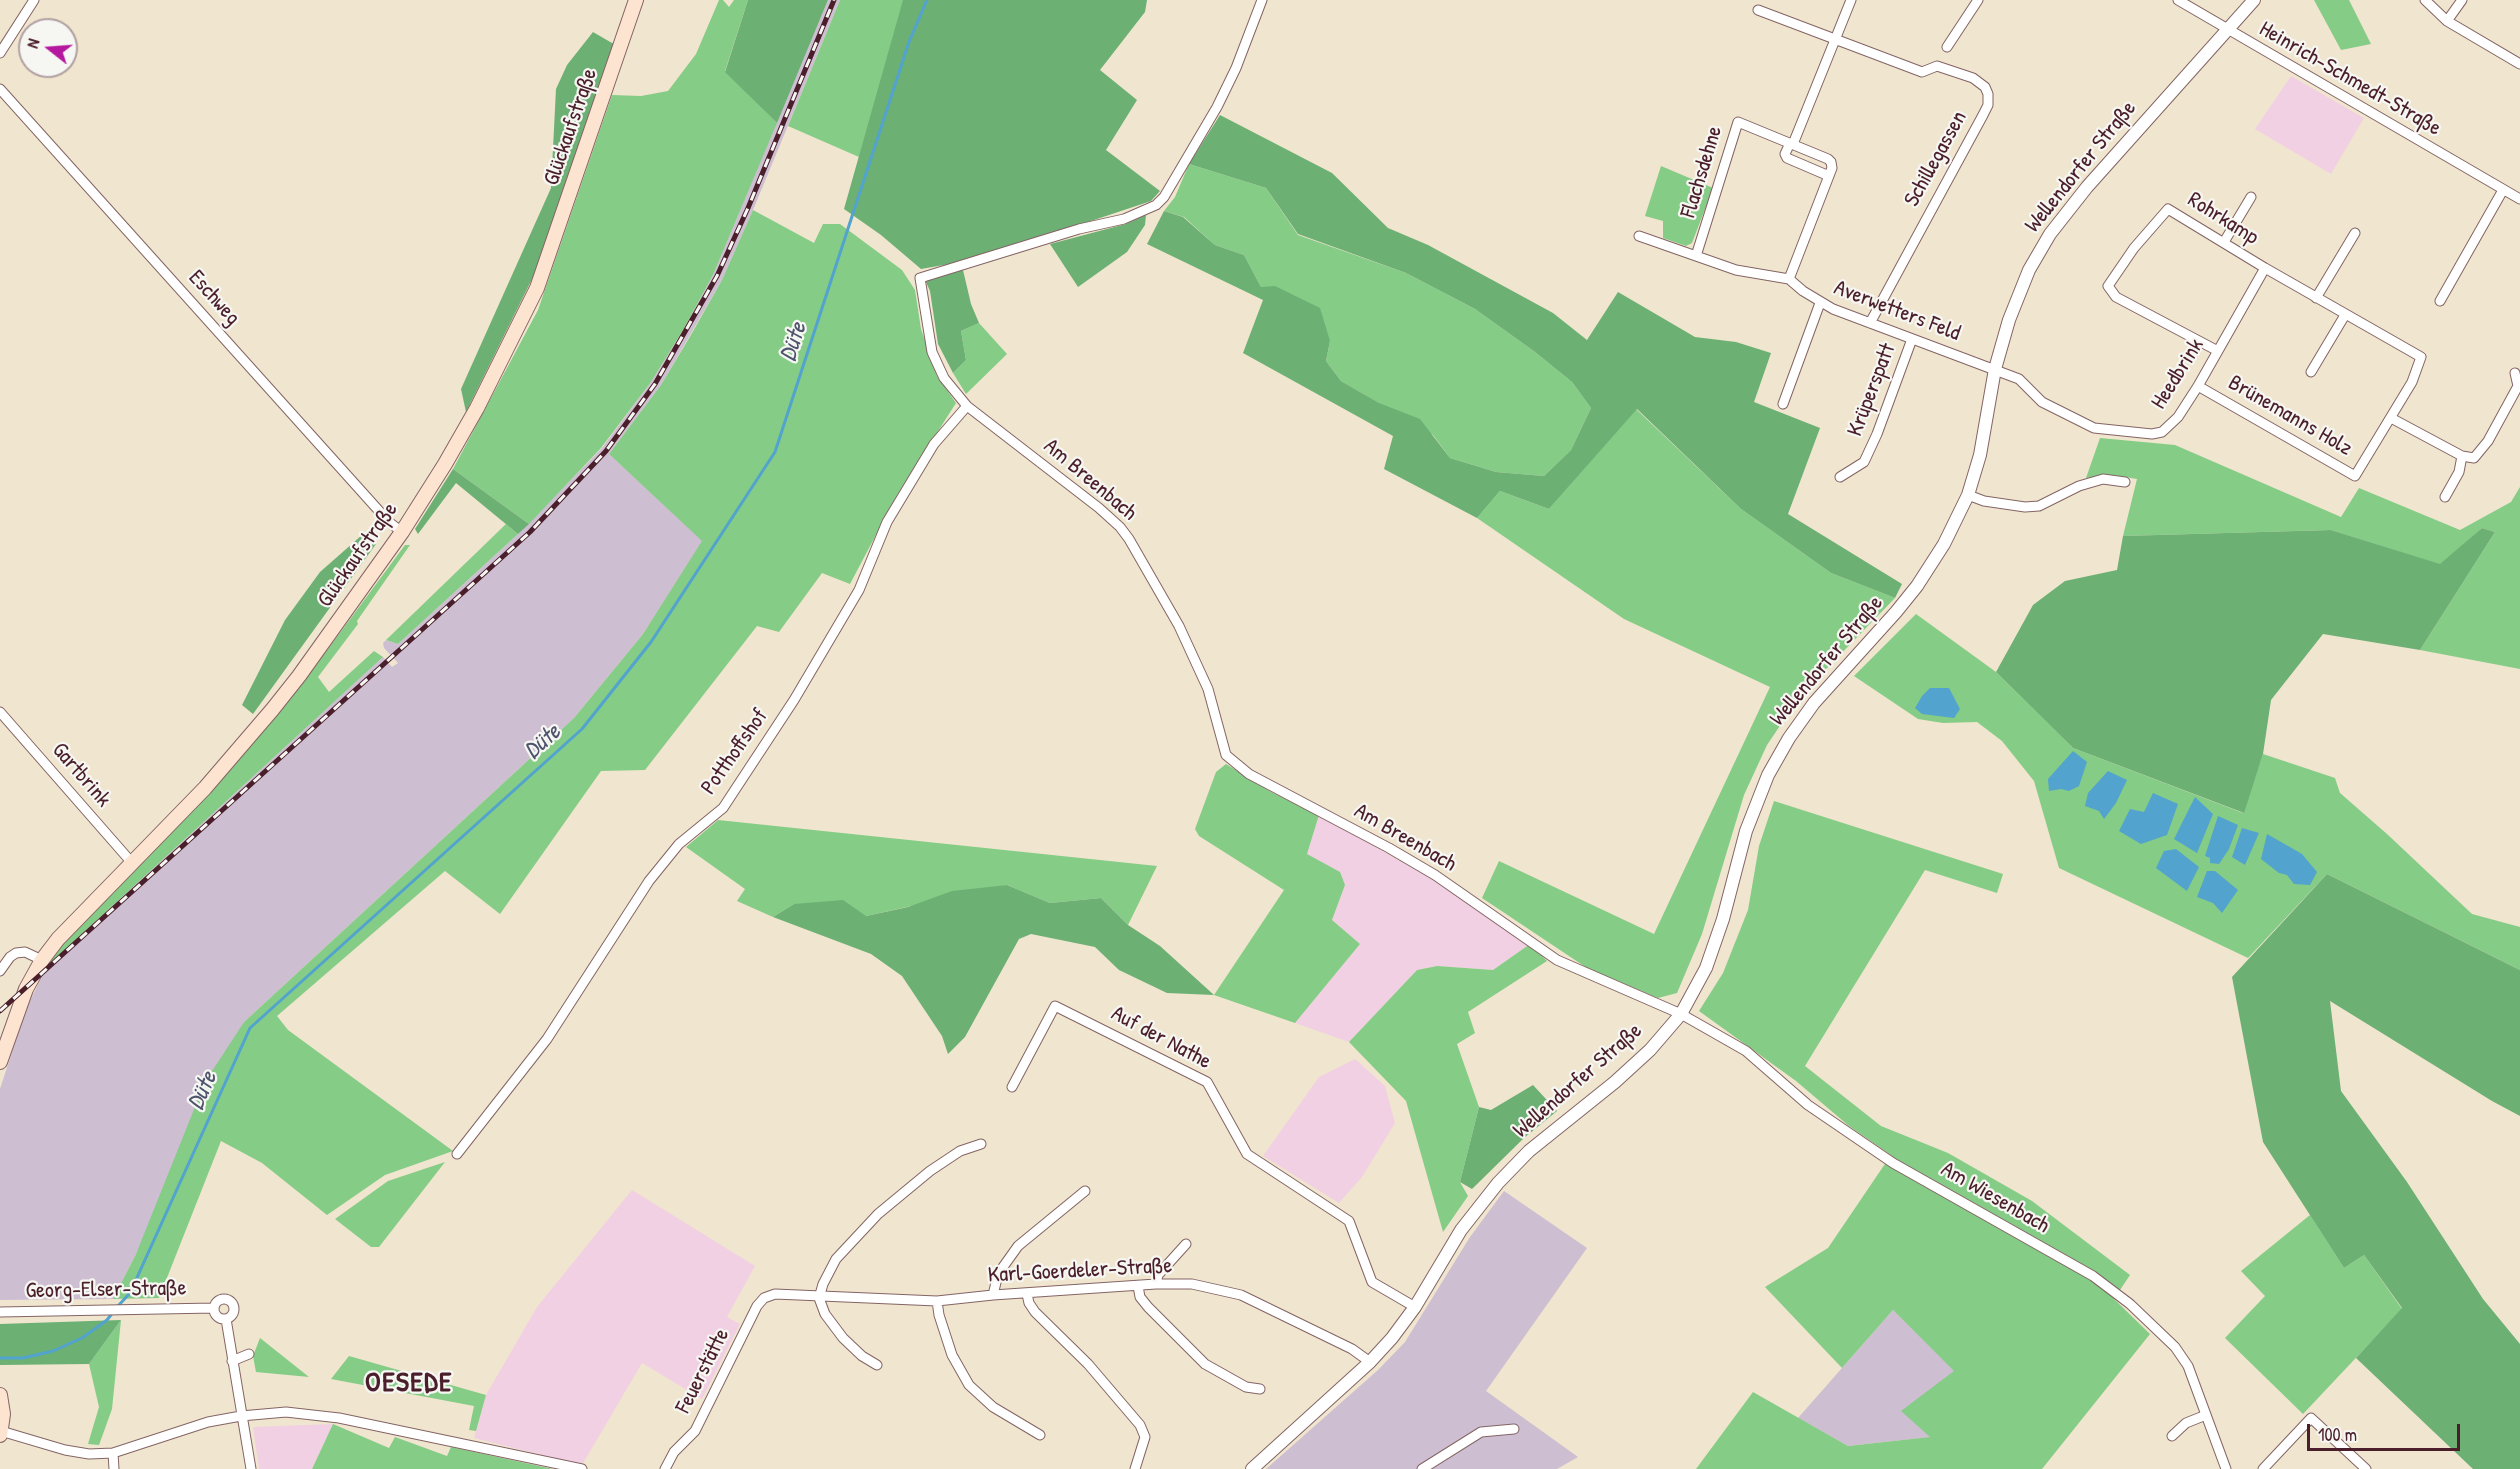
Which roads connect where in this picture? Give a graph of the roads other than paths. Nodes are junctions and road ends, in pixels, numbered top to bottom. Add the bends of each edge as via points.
1 (34, 0) edge
2 (636, 0) edge
3 (1262, 0) edge
4 (1851, 0) edge
5 (1978, 0) edge
6 (2178, 0) edge
7 (2254, 0) edge
8 (2425, 0) edge
9 (2462, 0) edge
10 (1758, 10) dead end
11 (2447, 21) junction
12 (2228, 30) junction
13 (1836, 40) junction
14 (1947, 47) dead end
15 (0, 54) edge
16 (2520, 64) edge
17 (0, 89) edge
18 (1791, 143) junction
19 (1829, 176) junction
20 (2503, 190) junction
21 (2251, 197) dead end
22 (2520, 199) edge
23 (2355, 232) dead end
24 (1639, 236) dead end
25 (2224, 242) junction
26 (1696, 256) junction
27 (2265, 268) junction
28 (1789, 279) junction
29 (2316, 298) junction
30 (2440, 301) dead end
31 (1820, 303) junction
32 (2345, 315) junction
33 (1870, 323) junction
34 (1912, 339) junction
35 (2217, 350) junction
36 (1995, 369) junction
37 (2311, 372) dead end
38 (2515, 373) dead end
39 (2198, 386) junction
40 (1783, 404) dead end
41 (967, 406) junction
42 (2391, 418) junction
43 (2462, 456) junction
44 (1840, 477) dead end
45 (2125, 482) dead end
46 (1968, 495) junction
47 (2445, 497) dead end
48 (402, 532) junction
49 (0, 712) edge
50 (133, 864) junction
51 (42, 960) junction
52 (0, 971) edge
53 (1682, 1014) junction
54 (0, 1062) edge
55 (1012, 1088) dead end
56 (981, 1144) dead end
57 (457, 1154) dead end
58 (1085, 1191) dead end
59 (1186, 1244) dead end
60 (1156, 1284) junction
61 (1138, 1286) junction
62 (775, 1294) joint
63 (1027, 1294) junction
64 (993, 1295) junction
65 (819, 1298) junction
66 (937, 1301) junction
67 (1415, 1307) junction
68 (214, 1308) junction
69 (0, 1312) edge
70 (226, 1319) junction
71 (249, 1354) dead end
72 (232, 1361) junction
73 (1370, 1362) junction
74 (877, 1365) dead end
75 (1260, 1389) dead end
76 (0, 1395) edge
77 (2206, 1414) junction
78 (241, 1416) junction
79 (1514, 1429) dead end
80 (0, 1433) edge
81 (1040, 1435) dead end
82 (2172, 1436) dead end
83 (113, 1453) junction
84 (114, 1469) edge
85 (251, 1469) edge
86 (582, 1469) edge
87 (665, 1469) edge
88 (1135, 1469) edge
89 (1252, 1469) edge
90 (1422, 1469) edge
91 (2226, 1469) edge
92 (2263, 1469) edge
93 (2366, 1469) edge

1 - 15 street
2 - 48 main road, Glückaufstraße via 537,288 477,408
3 - 41 street, Am Breenbach via 1217,107 1156,205 1125,219 1079,229 920,278 933,352 945,378
4 - 13 street
5 - 14 street
6 - 12 street, Heinrich-Schmedt-Straße
7 - 12 street, Wellendorfer Straße
8 - 11 street
9 - 11 street
10 - 13 street, Schillegassen
11 - 16 street
12 - 20 street, Heinrich-Schmedt-Straße
12 - 36 street, Wellendorfer Straße via 2086,187 2050,234 2014,306
13 - 18 street
13 - 33 street, Schillegassen via 1922,72 1937,66 1973,78 1988,94 1988,105
17 - 48 street, Eschweg
18 - 19 street via 1828,159 1832,168
18 - 19 street via 1787,158
18 - 26 street, Flachsdehne via 1738,122
19 - 28 street
20 - 22 street, Heinrich-Schmedt-Straße
20 - 30 street
21 - 25 street
23 - 29 street
24 - 26 street
25 - 27 street, Rohrkamp
25 - 35 street, Rohrkamp via 2168,209 2108,286 2116,297
26 - 28 street via 1737,270
27 - 29 street, Brünemanns Holz
27 - 35 street, Heedbrink
28 - 31 street, Averwetters Feld
29 - 32 street, Brünemanns Holz
31 - 33 street, Averwetters Feld
31 - 40 street
32 - 37 street
32 - 42 street, Brünemanns Holz via 2421,357
33 - 34 street, Averwetters Feld
34 - 36 street, Averwetters Feld
34 - 44 street, Krüperspatt via 1864,462
35 - 39 street, Heedbrink
36 - 39 street, Heedbrink via 2019,379 2042,402 2094,428 2152,434 2162,432 2178,417
36 - 46 street, Wellendorfer Straße via 1980,455
38 - 43 street via 2518,386 2488,441 2474,458
39 - 42 street, Brünemanns Holz via 2355,476
41 - 53 street, Am Breenbach via 1120,526 1194,657 1208,689 1226,755 1234,762 1283,794 1423,868 1557,960
41 - 57 street, Potthoffshof via 934,444 887,522 859,590 794,700 723,808 679,844 649,881 547,1040
42 - 43 street
43 - 47 street via 2459,472
45 - 46 street via 2103,479 2079,486 2039,507 1984,501
46 - 53 street, Wellendorfer Straße via 1944,544 1917,586 1814,703 1768,775 1746,831 1706,968
48 - 50 main road, Glückaufstraße via 272,710
49 - 50 street, Gartbrink
50 - 51 main road, Glückaufstraße
51 - 52 street via 33,954 16,953
51 - 54 main road, Glückaufstraße via 26,989
53 - 67 street, Wellendorfer Straße via 1650,1050 1529,1151 1498,1183 1461,1230
53 - 77 street, Am Wiesenbach via 1746,1051 1808,1105 1893,1163 2102,1283 2130,1304 2175,1347 2188,1366
55 - 67 street, Auf der Nathe via 1055,1006 1207,1082 1247,1154 1349,1221 1372,1282
56 - 65 street via 960,1151 930,1171 878,1214 836,1259
58 - 64 street via 1018,1246 998,1274
59 - 60 street via 1158,1275
60 - 61 street, Karl-Goerdeler-Straße
60 - 73 street, Karl-Goerdeler-Straße via 1192,1284 1241,1295 1352,1349
61 - 63 street, Karl-Goerdeler-Straße
61 - 75 street via 1148,1307 1205,1364 1246,1387
62 - 65 street, Karl-Goerdeler-Straße
62 - 87 street, Feuerstätte via 757,1306 695,1431 674,1452
63 - 64 street, Karl-Goerdeler-Straße
63 - 88 street via 1035,1312 1089,1364 1140,1425 1145,1437
64 - 66 street, Karl-Goerdeler-Straße
65 - 66 street, Karl-Goerdeler-Straße
65 - 74 street via 825,1314 843,1338
66 - 81 street via 952,1355 969,1384 993,1407
67 - 73 street, Wellendorfer Straße
68 - 69 street, Georg-Elser-Straße
68 - 70 street via 217,1317
68 - 70 street via 220,1299 230,1300 234,1313
70 - 72 street
71 - 72 street
72 - 78 street
73 - 89 street, Wellendorfer Straße
76 - 80 main road
77 - 82 street via 2186,1423
77 - 91 street, Am Wiesenbach
78 - 83 street via 188,1427
78 - 85 street
78 - 86 street via 286,1412 339,1418
79 - 90 street via 1481,1432
80 - 83 street via 65,1450
83 - 84 street
92 - 93 street via 2311,1418

